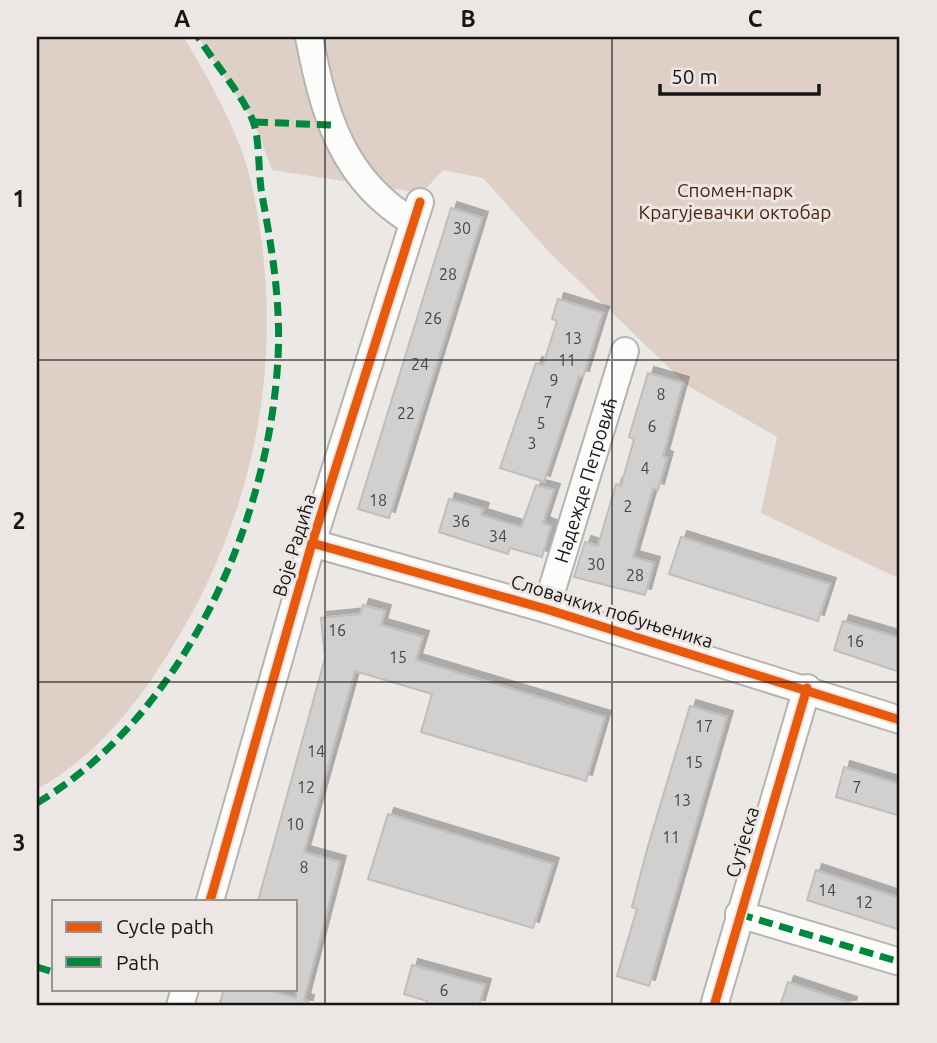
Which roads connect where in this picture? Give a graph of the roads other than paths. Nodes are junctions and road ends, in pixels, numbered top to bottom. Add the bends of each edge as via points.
1 (309, 37) edge
2 (625, 351) dead end
3 (312, 543) junction
4 (545, 609) junction
5 (807, 688) junction
6 (900, 720) edge
7 (210, 900) edge
8 (739, 914) junction
9 (900, 962) edge
10 (714, 1006) edge

1 - 3 street, Воје Радића via 331,125 346,155 389,208 416,212
2 - 4 street, Надежде Петровић
3 - 4 street, Словачких побуњеника
3 - 7 street, Воје Радића
4 - 5 street, Словачких побуњеника
5 - 6 street, Словачких побуњеника
5 - 8 street, Сутјеска
8 - 9 street
8 - 10 street, Сутјеска

